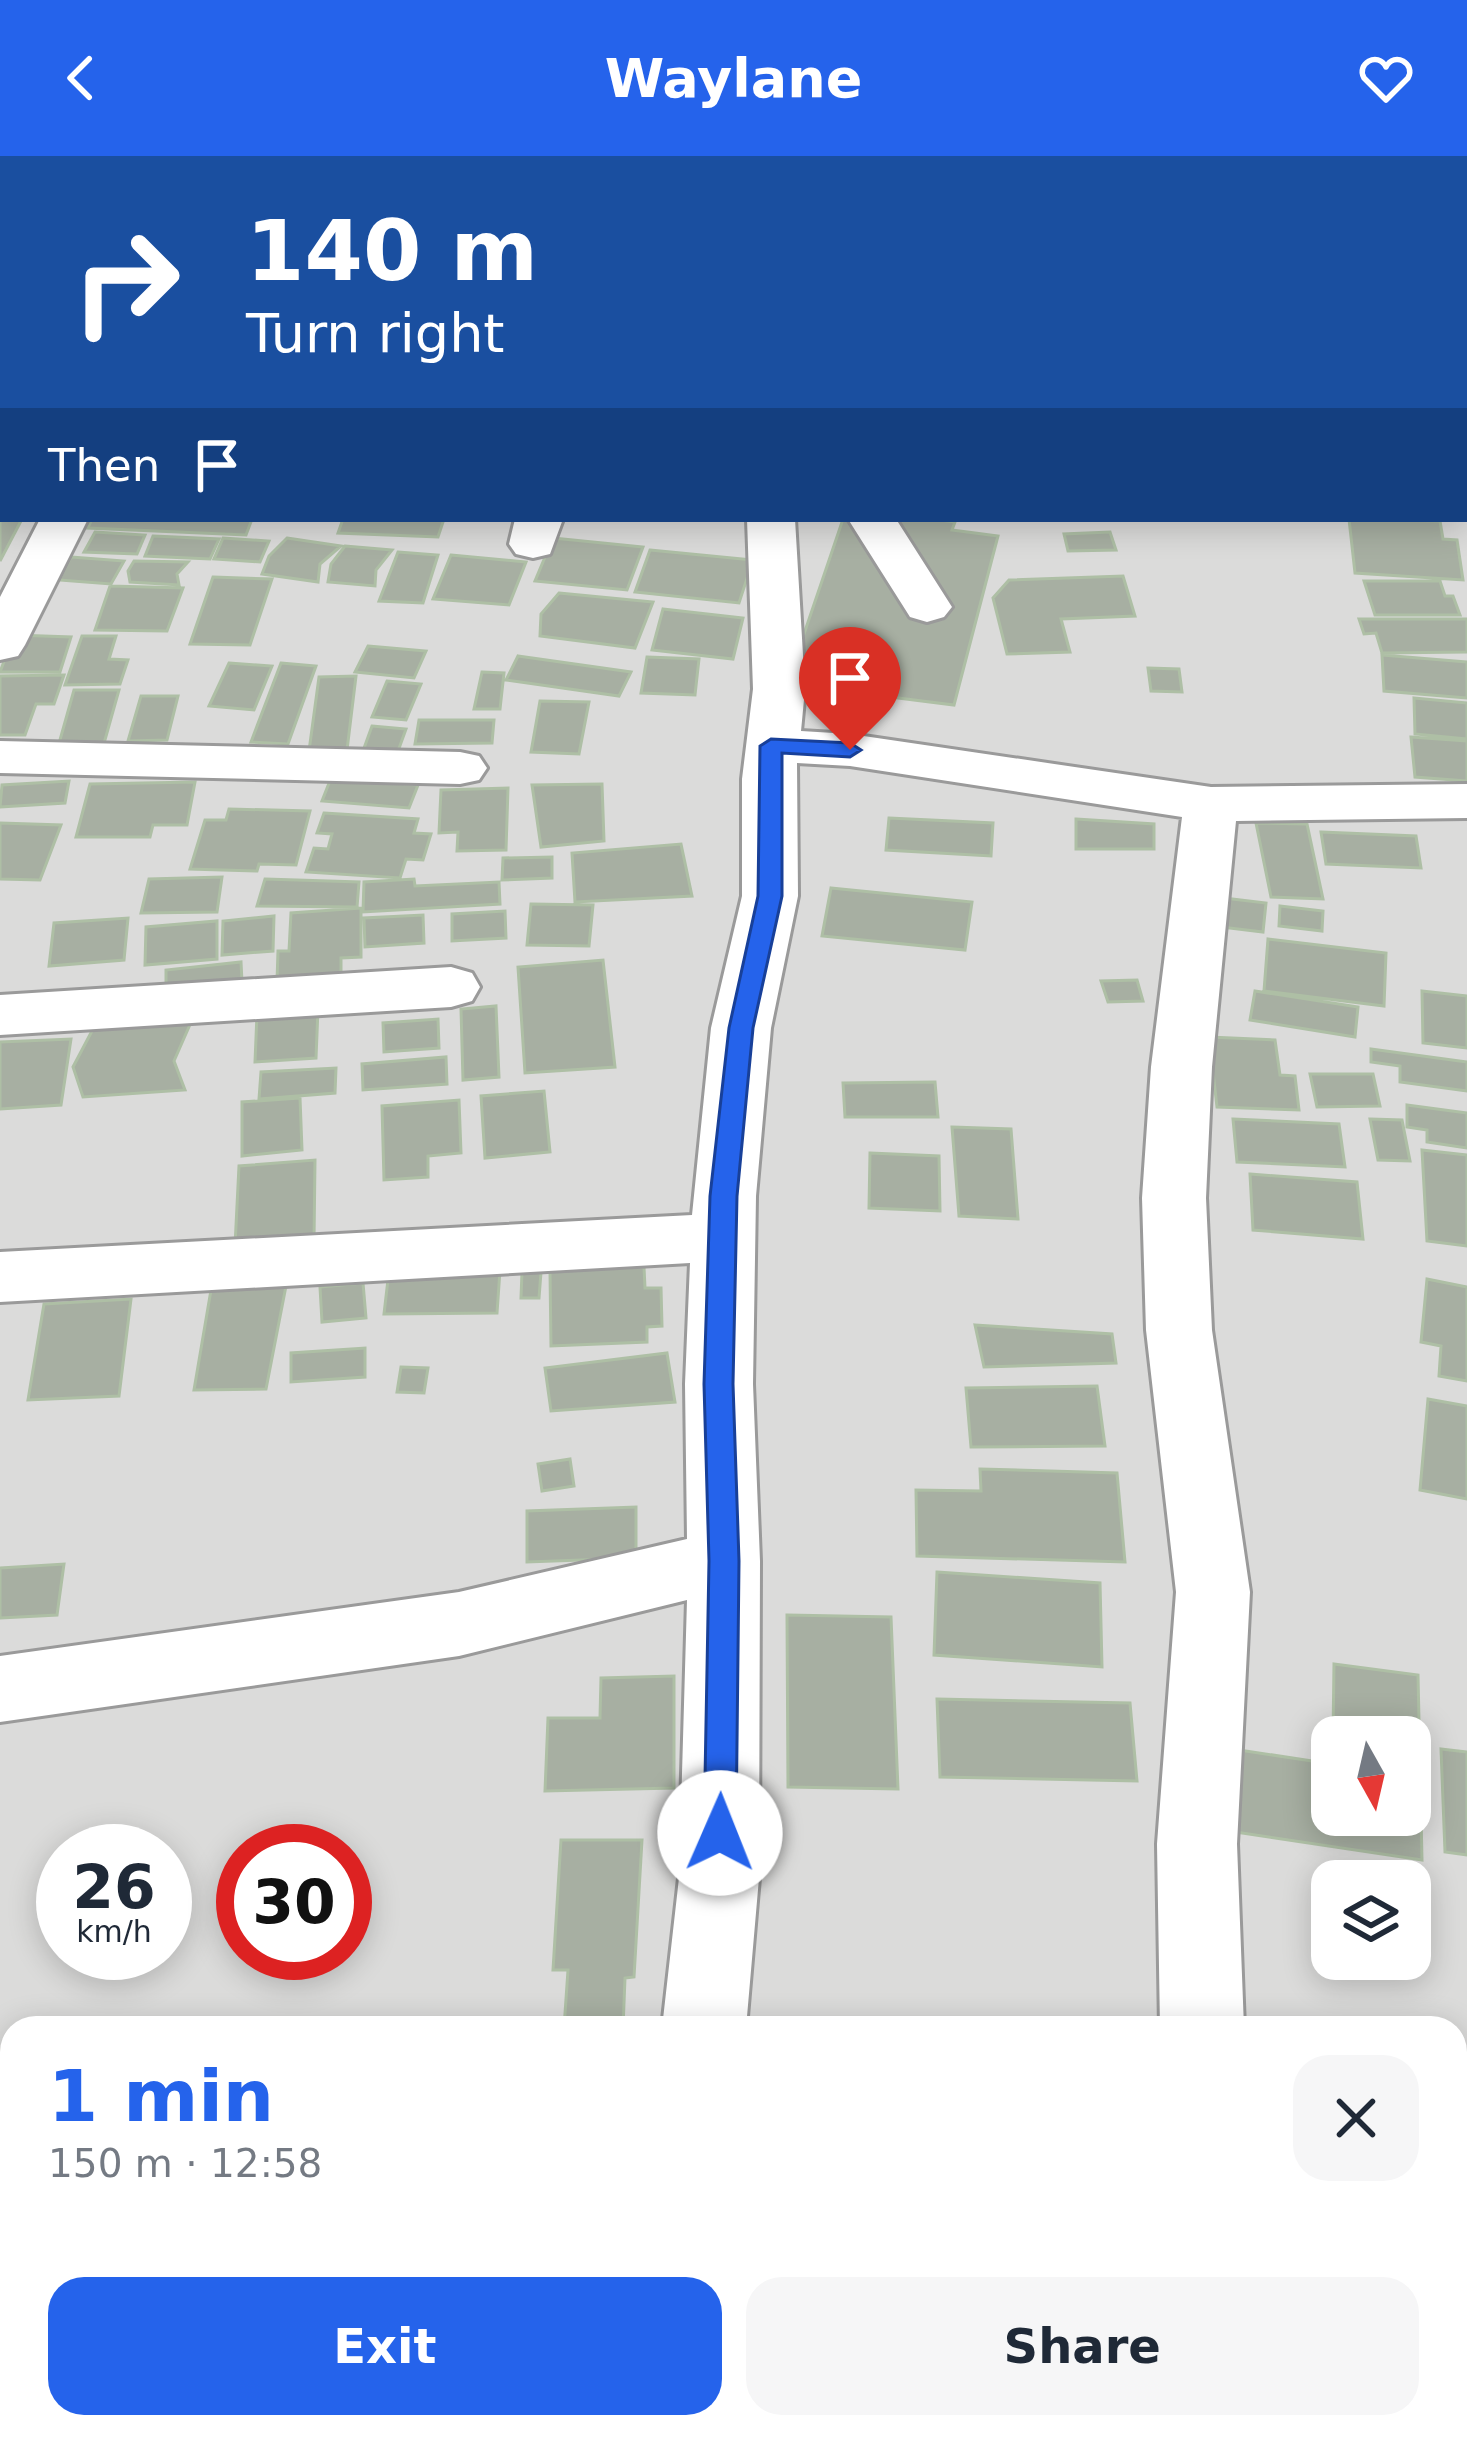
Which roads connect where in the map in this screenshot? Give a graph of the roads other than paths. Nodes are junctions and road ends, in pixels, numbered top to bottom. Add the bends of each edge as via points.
1 (62, 522) edge
2 (771, 522) edge
3 (874, 522) edge
4 (927, 607) dead end
5 (0, 645) edge
6 (771, 746) junction
7 (0, 757) edge
8 (460, 768) dead end
9 (1467, 801) edge
10 (1211, 804) junction
11 (451, 987) dead end
12 (0, 1015) edge
13 (723, 1237) junction
14 (0, 1277) edge
15 (724, 1561) junction
16 (0, 1689) edge
17 (705, 2016) edge
18 (1202, 2016) edge

1 - 5 street
2 - 6 street via 779,689
3 - 4 street
6 - 10 street via 850,750
6 - 13 street via 770,896 741,1028
7 - 8 street
9 - 10 street
10 - 18 street via 1180,1053 1177,1152 1179,1328 1213,1594 1213,1694 1196,1851
11 - 12 street
13 - 14 street
13 - 15 street
15 - 16 street via 459,1624
15 - 17 street via 719,1878

